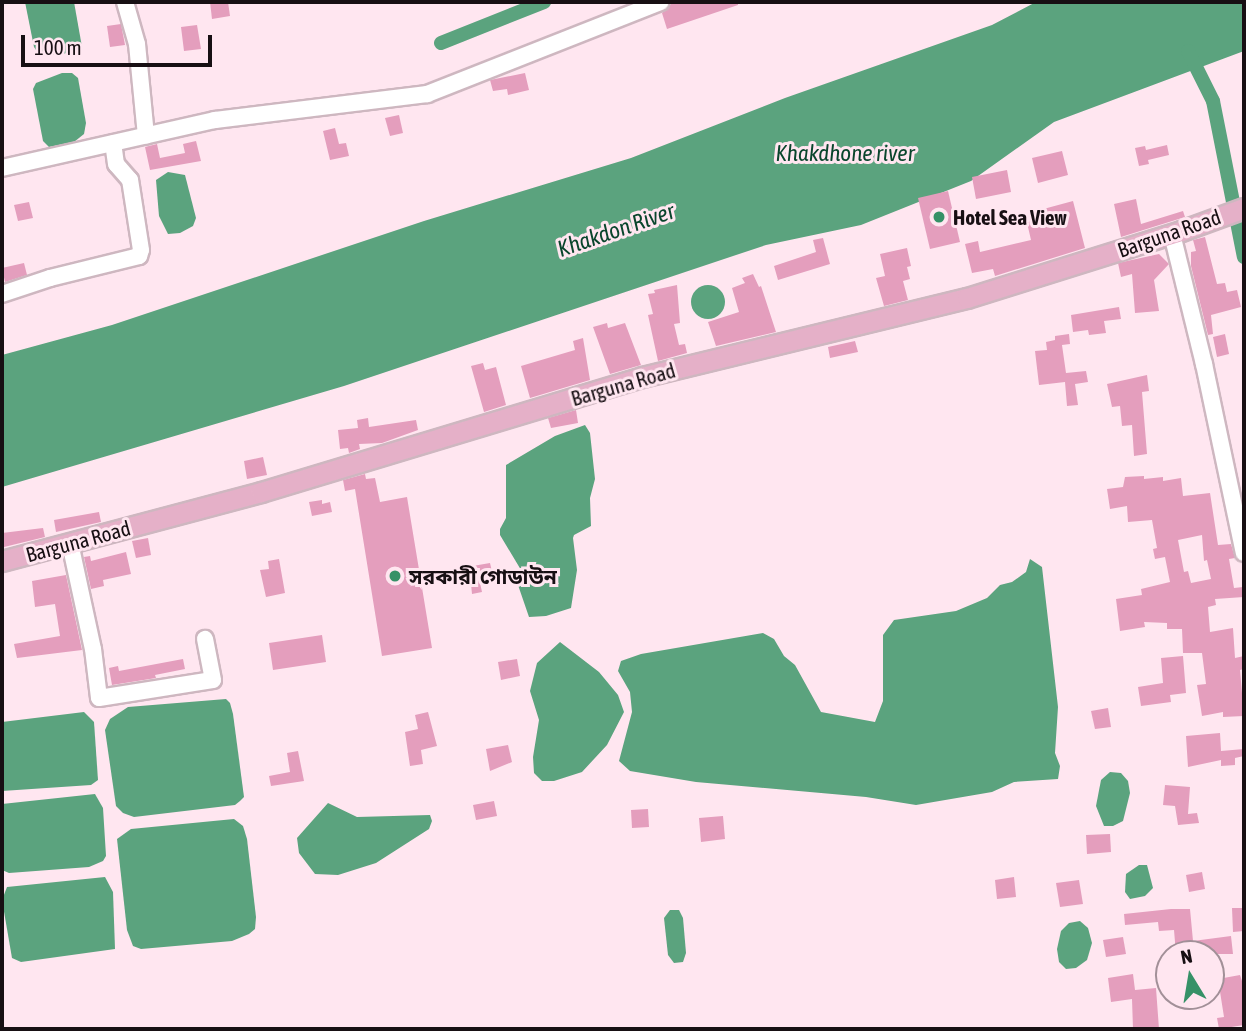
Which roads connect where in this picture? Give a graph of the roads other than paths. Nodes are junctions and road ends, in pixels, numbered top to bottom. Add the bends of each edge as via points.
1 (125, 2) edge
2 (661, 2) edge
3 (146, 136) junction
4 (113, 143) junction
5 (2, 168) edge
6 (1244, 208) edge
7 (1177, 232) junction
8 (2, 294) edge
9 (70, 543) junction
10 (1244, 553) edge
11 (2, 561) edge
12 (205, 639) dead end

1 - 3 street via 137,44
2 - 3 street via 427,94 215,120
3 - 4 street
4 - 5 street
4 - 8 street via 116,164 130,180 139,256
6 - 7 main road, Barguna Road
7 - 9 main road, Barguna Road via 967,298 642,377 261,492
7 - 10 street
9 - 11 main road, Barguna Road
9 - 12 street via 99,698 213,680

